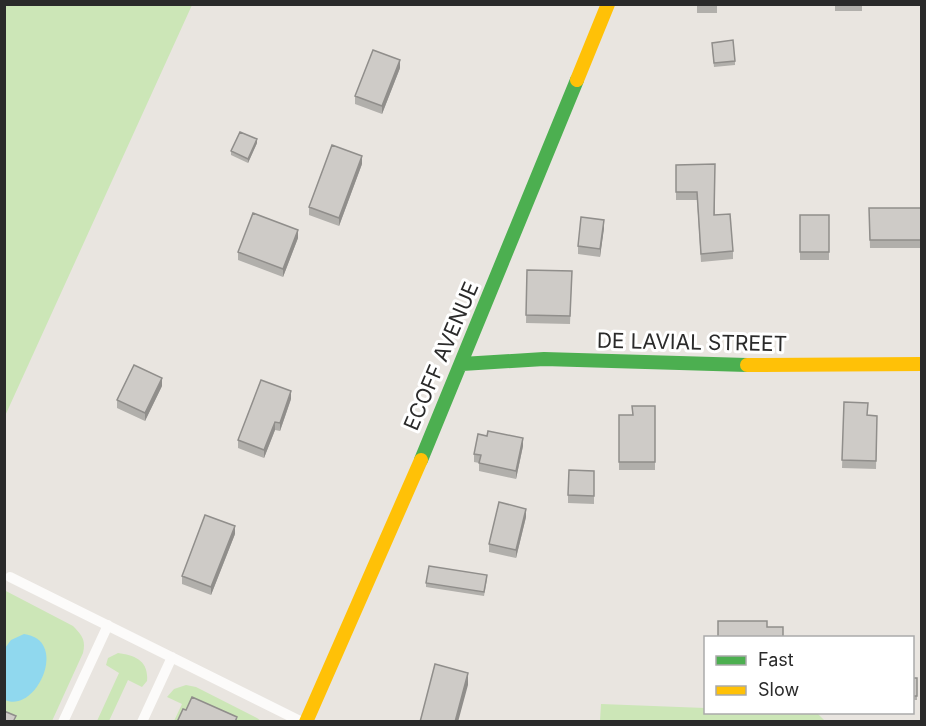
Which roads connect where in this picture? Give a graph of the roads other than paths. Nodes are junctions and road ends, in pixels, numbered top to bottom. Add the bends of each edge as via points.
1 (608, 4) edge
2 (462, 364) junction
3 (921, 364) edge
4 (10, 577) dead end
5 (108, 625) junction
6 (172, 657) junction
7 (63, 722) edge
8 (142, 722) edge
9 (304, 722) edge

1 - 2 street, ECOFF AVENUE
2 - 3 street, DE LAVIAL STREET via 544,359 732,365
2 - 9 street, ECOFF AVENUE
4 - 5 lane
5 - 6 lane
5 - 7 lane
6 - 8 lane
6 - 9 lane

